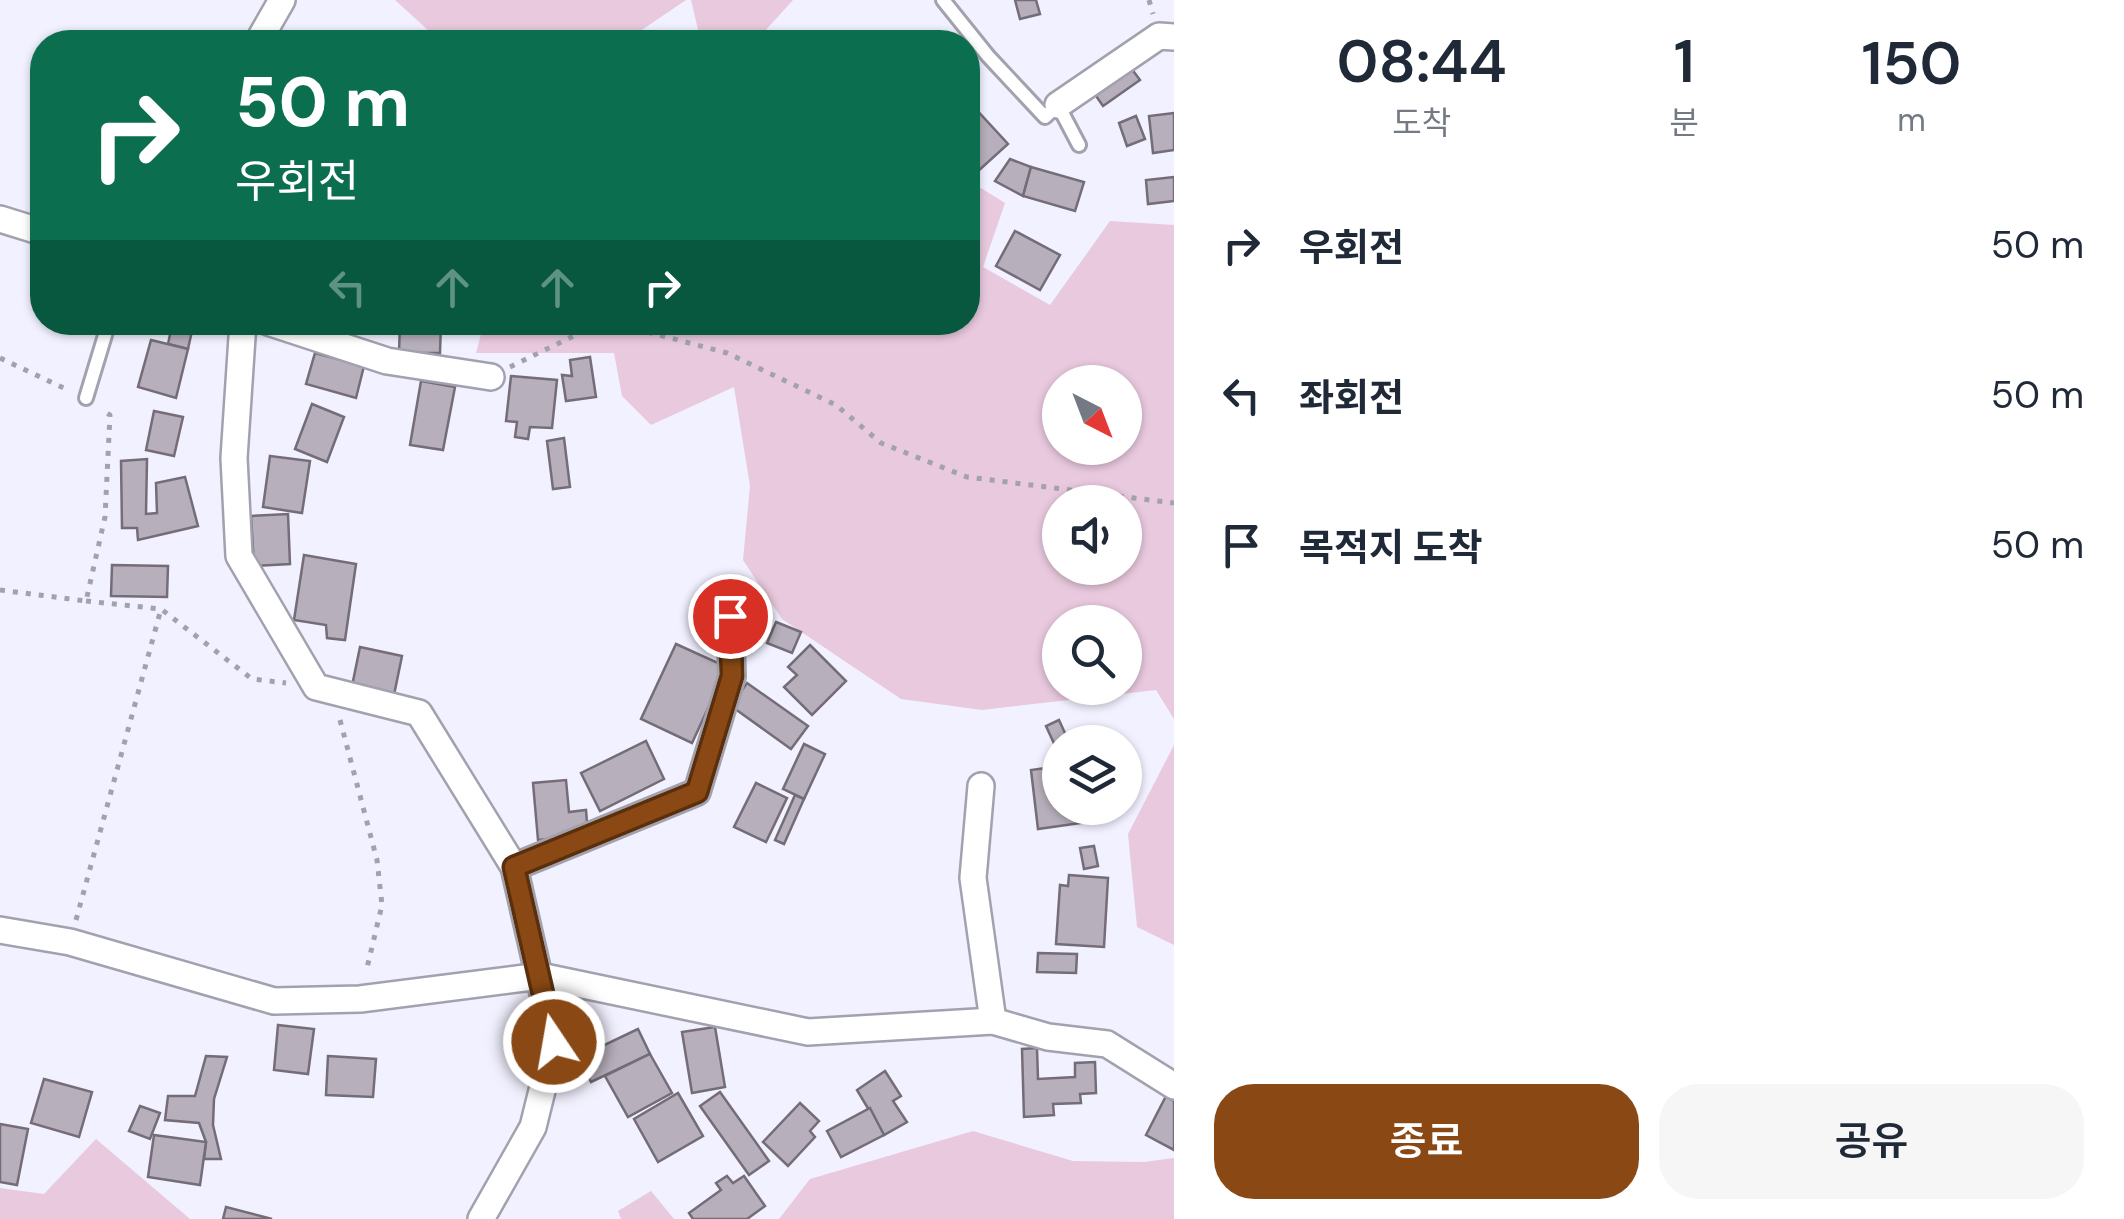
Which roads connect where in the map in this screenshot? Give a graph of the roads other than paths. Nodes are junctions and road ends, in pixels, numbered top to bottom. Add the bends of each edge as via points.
1 (282, 0) edge
2 (942, 0) edge
3 (265, 30) edge
4 (968, 30) edge
5 (1174, 37) edge
6 (980, 43) edge
7 (1058, 106) junction
8 (1078, 145) dead end
9 (0, 219) edge
10 (30, 228) edge
11 (104, 335) edge
12 (242, 335) edge
13 (308, 335) edge
14 (491, 376) road end
15 (86, 398) road end
16 (730, 616) dead end
17 (981, 786) dead end
18 (514, 867) junction
19 (0, 930) edge
20 (540, 976) junction
21 (993, 1021) junction
22 (1174, 1086) edge
23 (481, 1219) edge

1 - 3 street
2 - 4 lane
5 - 7 street via 1159,36
6 - 7 lane via 1045,117
7 - 8 lane
9 - 10 street
11 - 15 lane
12 - 18 street via 234,458 239,556 316,687 419,713
13 - 14 street via 387,361
16 - 18 street via 732,676 697,792
17 - 21 street via 973,878
18 - 20 street
19 - 20 street via 70,942 274,1001 360,999
20 - 21 street via 808,1032
20 - 23 street via 554,1042 532,1127
21 - 22 street via 1107,1044

